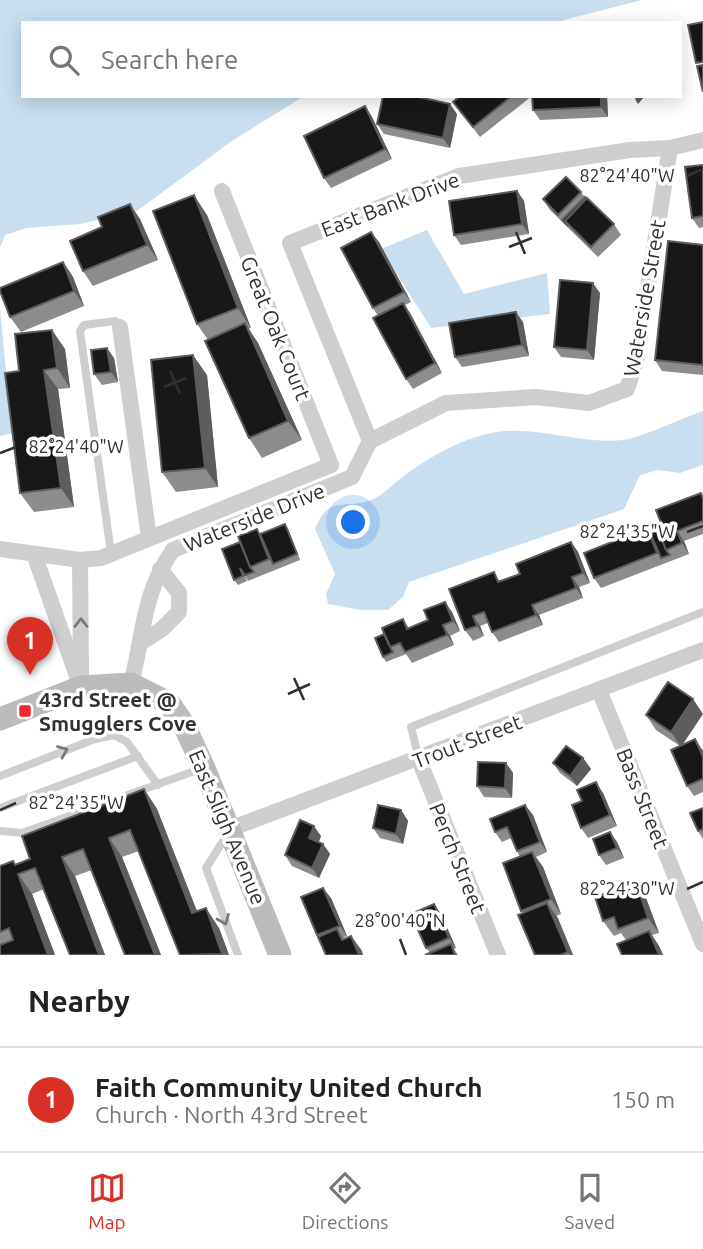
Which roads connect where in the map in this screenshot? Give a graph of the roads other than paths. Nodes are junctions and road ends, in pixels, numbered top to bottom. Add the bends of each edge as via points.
1 (703, 141) edge
2 (670, 148) junction
3 (222, 191) dead end
4 (120, 327) joint
5 (370, 441) junction
6 (149, 538) junction
7 (0, 549) edge
8 (34, 554) junction
9 (111, 554) junction
10 (80, 560) junction
11 (160, 569) junction
12 (703, 612) edge
13 (142, 642) junction
14 (703, 650) edge
15 (131, 684) junction
16 (81, 687) junction
17 (600, 690) junction
18 (0, 719) edge
19 (138, 756) junction
20 (419, 760) junction
21 (204, 768) junction
22 (0, 776) edge
23 (158, 785) junction
24 (0, 808) edge
25 (230, 829) junction
26 (0, 831) edge
27 (703, 944) edge
28 (238, 955) edge
29 (281, 955) edge
30 (498, 955) edge

1 - 2 street, East Bank Drive
2 - 5 street, Waterside Street via 636,362 627,389 589,403 536,397 446,403
2 - 5 street, East Bank Drive via 459,176 290,243
3 - 6 street, Great Oak Court via 331,465
4 - 6 street
4 - 9 lane via 114,321 100,320 80,331
5 - 11 street, Waterside Drive via 352,477 173,550
6 - 9 street
7 - 8 street
8 - 10 street
8 - 16 street
9 - 10 street
16 -> 10 street
11 - 13 street, Waterside Drive via 143,620
11 - 13 street via 179,593 179,612
12 - 20 lane via 411,727
13 - 15 street, Waterside Drive
14 - 17 street, Trout Street
15 - 16 street
15 - 21 street, East Sligh Avenue via 169,703
16 - 18 street
17 - 20 street, Trout Street
17 - 27 street, Bass Street
22 -> 19 lane via 114,735
19 - 23 lane
19 - 24 lane
20 - 25 street, Trout Street
20 - 30 street, Perch Street
21 - 23 lane
21 - 25 street, East Sligh Avenue
23 - 26 lane via 22,833
25 -> 28 lane via 206,868
25 - 29 street, East Sligh Avenue

